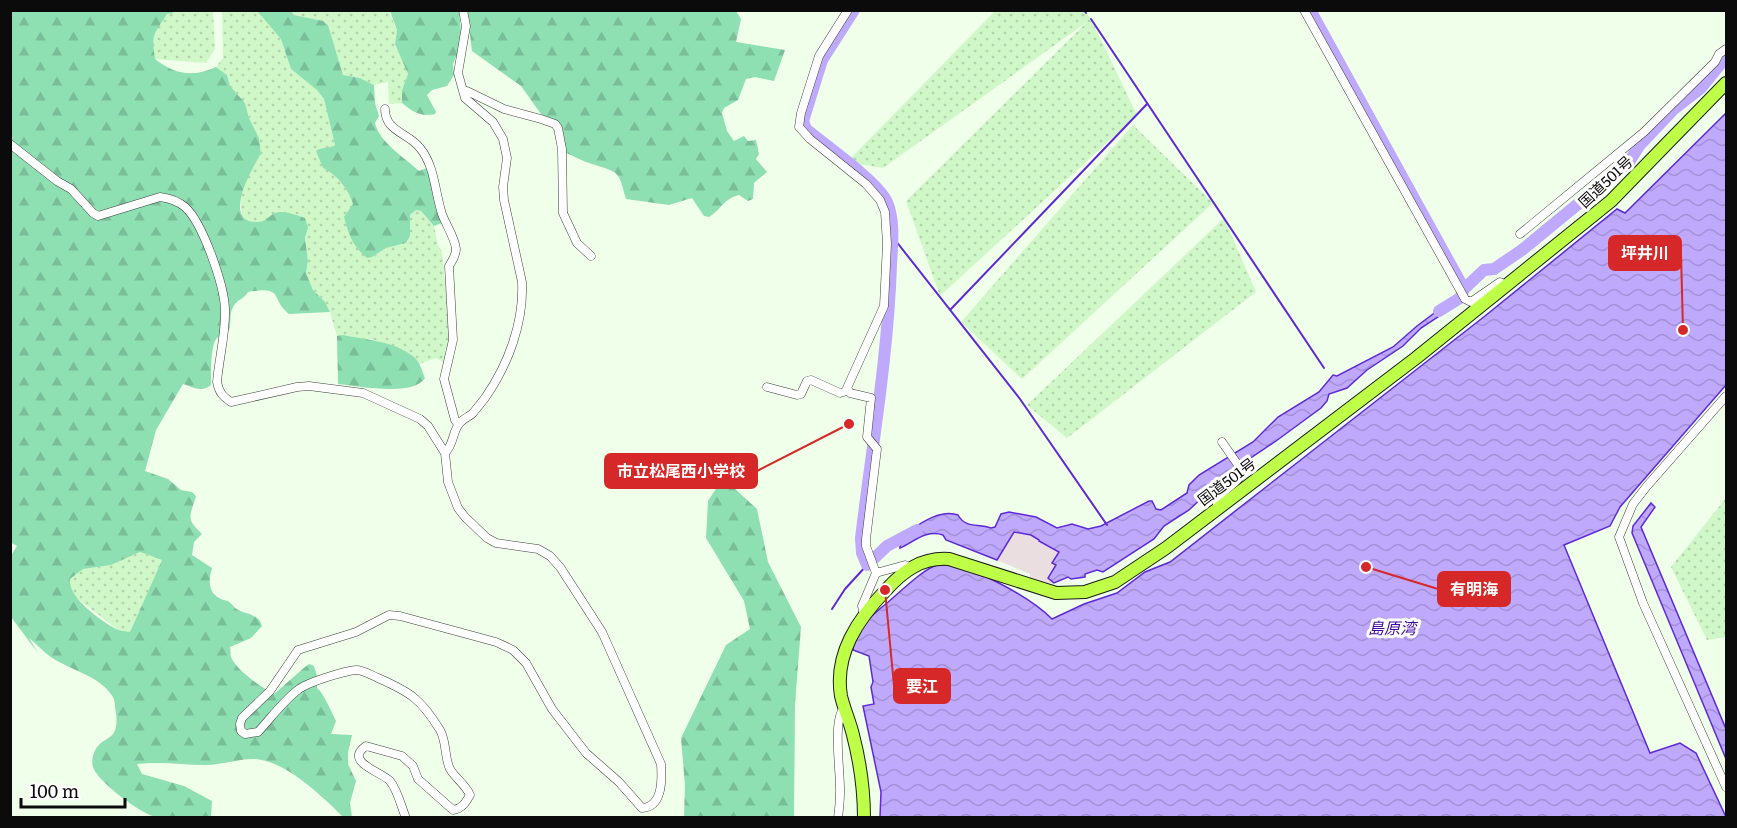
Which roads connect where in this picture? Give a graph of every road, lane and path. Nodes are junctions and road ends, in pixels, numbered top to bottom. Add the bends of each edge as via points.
1 (463, 10) edge
2 (848, 10) edge
3 (1304, 10) edge
4 (1726, 49) edge
5 (1726, 83) edge
6 (465, 93) junction
7 (385, 108) dead end
8 (10, 144) edge
9 (1520, 234) dead end
10 (591, 256) dead end
11 (1507, 286) junction
12 (767, 387) dead end
13 (847, 392) junction
14 (1726, 396) edge
15 (458, 424) junction
16 (1222, 442) dead end
17 (445, 453) junction
18 (1218, 508) junction
19 (910, 568) junction
20 (875, 571) junction
21 (864, 615) junction
22 (844, 708) junction
23 (1726, 787) edge
24 (406, 818) edge
25 (838, 818) edge
26 (864, 818) edge

1 - 6 street via 466,26 458,73
2 - 13 street via 819,56 799,121 799,127 810,139 874,192 885,213 884,306
3 - 11 street via 1465,299 1471,302 1500,282
4 - 9 street via 1644,132
5 - 11 highway, 国道501号 via 1611,201
6 - 10 street via 555,124 562,149 563,213 577,243
6 - 15 street via 465,98 494,122 503,139 507,158 504,200 523,293 514,345 504,366 485,398
7 - 15 street via 392,128 419,146 426,156 456,249 449,266 453,340 444,379
8 - 17 street via 71,189 98,216 160,197 185,207 197,223 223,292 225,310 217,382 219,391 231,402 309,386 363,393 420,419
11 - 18 highway, 国道501号
12 - 13 street via 797,395 811,380 840,393
13 - 20 street via 871,398 867,437 877,449 866,546
14 - 23 street via 1640,495 1619,537 1647,612
15 - 17 street via 451,447
16 - 18 street via 1241,469 1241,477 1220,495 1216,501
17 - 24 street via 448,482 465,517 496,543 538,549 560,567 596,621 654,747 662,777 652,806 642,808 586,753 552,709 526,663 513,650 496,642 388,615 356,633 298,650 270,691 240,724 246,734 258,732 298,690 355,670 412,694 441,732 451,771 470,795 453,810 418,778 413,766 402,756 366,746 360,756 362,762 390,781
18 - 19 highway, 国道501号 via 1130,572 1102,588 1085,592 1044,590 949,559 925,561
19 - 20 street via 905,565
19 - 21 highway, 国道501号
20 - 21 street via 862,606
21 - 22 highway, 国道501号 via 852,632 842,660
22 - 25 street via 838,726
22 - 26 highway, 国道501号 via 860,768

